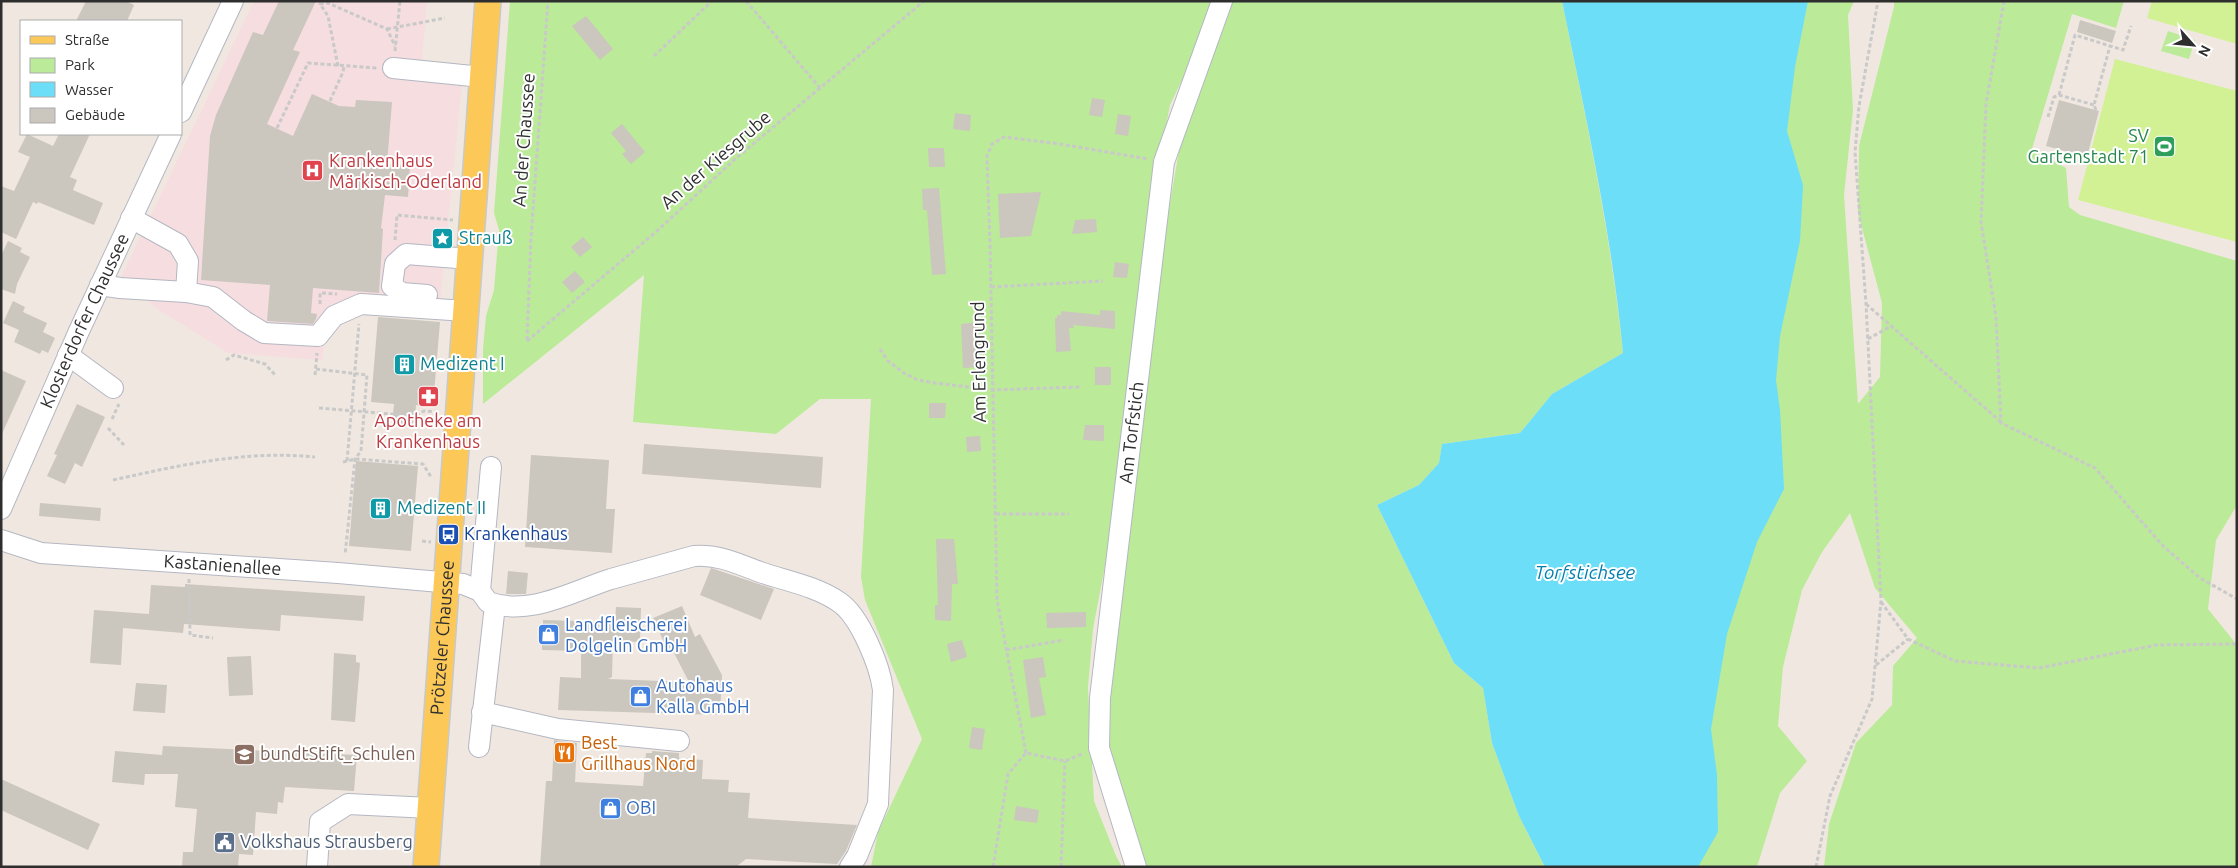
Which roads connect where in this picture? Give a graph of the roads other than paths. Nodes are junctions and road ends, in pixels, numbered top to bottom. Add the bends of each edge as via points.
1 (233, 1) edge
2 (488, 1) edge
3 (1222, 1) edge
4 (401, 69) road end
5 (482, 77) junction
6 (182, 110) edge
7 (171, 135) edge
8 (131, 218) junction
9 (461, 258) junction
10 (100, 284) junction
11 (186, 292) junction
12 (466, 305) junction
13 (68, 355) junction
14 (113, 388) dead end
15 (491, 467) dead end
16 (1, 509) edge
17 (1, 540) edge
18 (445, 582) junction
19 (480, 590) junction
20 (495, 605) junction
21 (482, 712) junction
22 (679, 741) dead end
23 (478, 747) dead end
24 (430, 808) junction
25 (317, 867) edge
26 (426, 867) edge
27 (850, 867) edge
28 (1136, 867) edge

1 - 6 street
2 - 5 main road, Prötzeler Chaussee
3 - 28 street, Am Torfstich via 1164,162 1100,698 1099,748
4 - 5 street
5 - 9 main road, Prötzeler Chaussee
7 - 8 street, Klosterdorfer Chaussee
8 - 10 street, Klosterdorfer Chaussee
8 - 11 street via 178,244 188,261
9 - 12 main road, Prötzeler Chaussee
9 - 12 street via 406,254 394,264 392,286 402,293
10 - 11 street
10 - 13 street, Klosterdorfer Chaussee
11 - 12 street via 212,297 264,333 318,336 325,316 361,304
12 - 18 main road, Prötzeler Chaussee
13 - 14 street
13 - 16 street, Klosterdorfer Chaussee
15 - 19 street
17 - 18 street, Kastanienallee via 41,553
18 - 19 street, Kastanienallee
18 - 24 main road, Prötzeler Chaussee
19 - 20 street via 488,602
20 - 21 street
20 - 27 street via 518,606 558,600 610,580 707,555 796,582 841,603 875,657 883,690 878,804
21 - 22 street via 558,729
21 - 23 street
24 - 25 street via 348,804 320,822
24 - 26 main road, Prötzeler Chaussee

